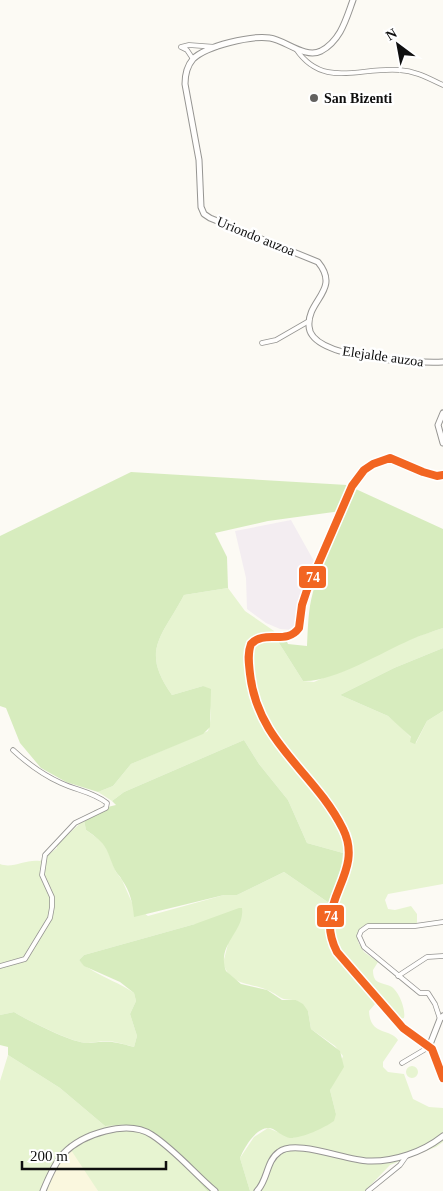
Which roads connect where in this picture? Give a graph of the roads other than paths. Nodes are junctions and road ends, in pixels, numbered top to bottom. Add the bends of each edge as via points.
1 (353, 0) edge
2 (295, 47) junction
3 (217, 48) junction
4 (193, 59) junction
5 (443, 85) edge
6 (309, 321) junction
7 (262, 343) dead end
8 (443, 362) edge
9 (443, 413) edge
10 (443, 443) edge
11 (443, 475) edge
12 (12, 750) dead end
13 (443, 922) edge
14 (443, 956) edge
15 (0, 966) edge
16 (398, 976) junction
17 (441, 1017) edge
18 (429, 1047) junction
19 (402, 1063) dead end
20 (443, 1078) edge
21 (443, 1136) edge
22 (407, 1155) junction
23 (43, 1191) edge
24 (215, 1191) edge
25 (256, 1191) edge
26 (368, 1191) edge

1 - 2 street via 342,29 329,45 316,52
2 - 3 street via 270,38 256,38
2 - 5 street via 309,65 323,72 399,70 424,75
3 - 4 street
3 - 4 street via 212,45 182,47
4 - 6 street, Uriondo auzoa via 185,84 199,160 204,214 318,262 324,270 325,289
6 - 7 street via 276,340
6 - 8 street, Elejalde auzoa via 309,331 316,340 333,349 388,360
9 - 10 street via 438,425
11 - 18 street via 423,472 390,458 364,470 352,486 306,590 299,628 287,637 258,638 251,644 249,659 253,694 274,738 317,788 346,837 347,866 328,922 330,938 337,952 403,1028
12 - 15 street via 62,784 96,794 107,803 106,808 75,823 45,854 42,875 52,897 50,918 25,959
13 - 16 street via 368,926 361,930 360,941 364,947
14 - 16 street via 427,957
16 - 17 street via 420,993 428,992
17 - 18 street
18 - 19 street
18 - 20 street via 435,1053
21 - 22 street
22 - 25 street via 369,1161 345,1159 296,1146 287,1147 272,1159 261,1187
22 - 26 street via 400,1165
23 - 24 street via 57,1162 74,1144 88,1137 129,1128 151,1134

